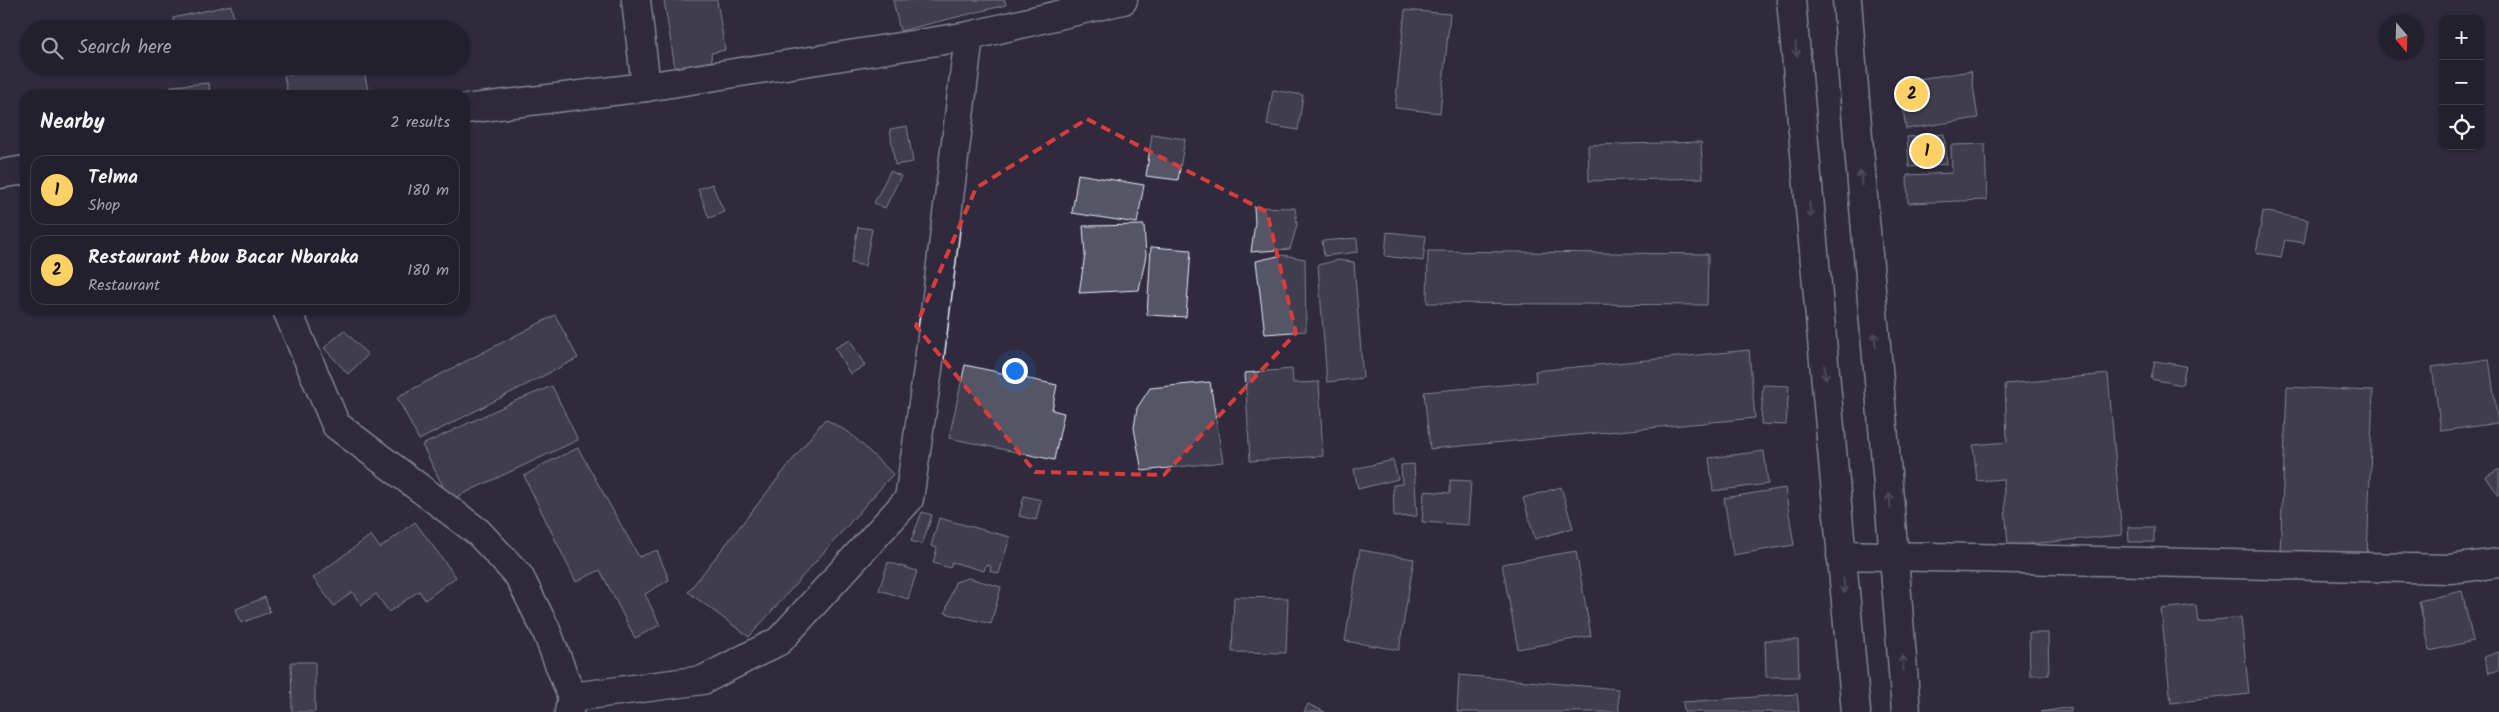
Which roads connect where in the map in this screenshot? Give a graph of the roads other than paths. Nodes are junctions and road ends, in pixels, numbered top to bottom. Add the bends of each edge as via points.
1 (636, 0) edge
2 (1123, 0) edge
3 (1791, 0) edge
4 (1847, 0) edge
5 (969, 36) junction
6 (646, 87) junction
7 (470, 108) edge
8 (20, 171) edge
9 (0, 174) edge
10 (289, 315) edge
11 (1841, 555) junction
12 (1895, 557) junction
13 (2499, 563) edge
14 (571, 704) edge
15 (1856, 712) edge
16 (1906, 712) edge

1 - 6 street
2 - 5 street
3 -> 11 street
12 -> 4 street
5 - 6 street
5 - 14 street via 909,499 779,640 703,680
6 - 7 street
8 - 9 street
10 - 14 street via 336,425 478,532 519,576 546,630
11 - 12 street
11 -> 15 street
12 - 13 street via 2450,569
16 -> 12 street

